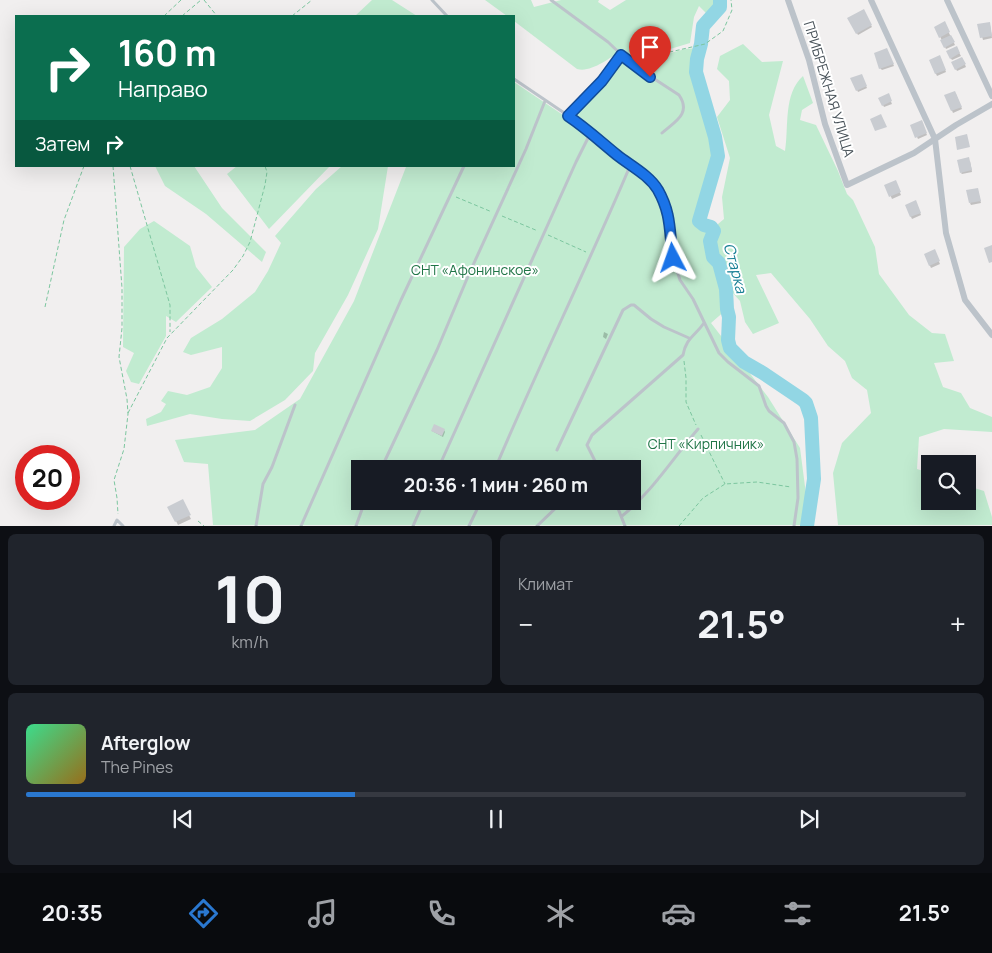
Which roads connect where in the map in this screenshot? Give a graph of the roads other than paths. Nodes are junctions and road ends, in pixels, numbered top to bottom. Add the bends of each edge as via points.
1 (432, 0) edge
2 (551, 0) edge
3 (788, 0) edge
4 (871, 0) edge
5 (947, 0) edge
6 (446, 15) edge
7 (621, 55) junction
8 (515, 81) edge
9 (992, 96) edge
10 (545, 101) junction
11 (992, 104) edge
12 (568, 116) junction
13 (591, 132) junction
14 (662, 133) dead end
15 (935, 139) junction
16 (630, 166) junction
17 (464, 167) edge
18 (704, 323) junction
19 (992, 335) edge
20 (689, 338) junction
21 (295, 405) dead end
22 (698, 429) road end
23 (556, 450) dead end
24 (385, 460) edge
25 (442, 460) edge
26 (499, 460) edge
27 (594, 460) edge
28 (362, 510) edge
29 (420, 510) edge
30 (476, 510) edge
31 (554, 510) edge
32 (619, 510) edge
33 (622, 516) junction
34 (114, 526) edge
35 (123, 526) edge
36 (256, 526) edge
37 (301, 526) edge
38 (356, 526) edge
39 (413, 526) edge
40 (469, 526) edge
41 (537, 526) edge
42 (625, 526) edge
43 (794, 526) edge

1 - 6 lane
2 - 7 lane
3 - 15 street, ПРИБРЕЖНАЯ УЛИЦА via 847,185 914,154
4 - 15 street
5 - 9 street
7 - 12 lane via 602,81
7 - 14 lane via 682,99 682,116
8 - 10 lane
10 - 12 lane
10 - 24 lane via 437,350
11 - 15 street
12 - 13 lane
13 - 16 lane
13 - 25 lane
15 - 19 street via 946,233 965,300
16 - 18 lane via 649,179 658,191 670,222 678,276
16 - 26 lane
17 - 37 lane
18 - 20 lane
18 - 43 lane via 719,352 759,386 766,406 788,428 796,450 798,488
20 - 23 lane via 658,323 634,305 623,310
20 - 27 lane via 683,355 592,435 587,445
21 - 36 lane via 263,484
22 - 33 lane via 651,488
28 - 38 lane
29 - 39 lane
30 - 40 lane
31 - 41 lane
32 - 33 lane
33 - 42 lane
34 - 35 lane via 117,520

